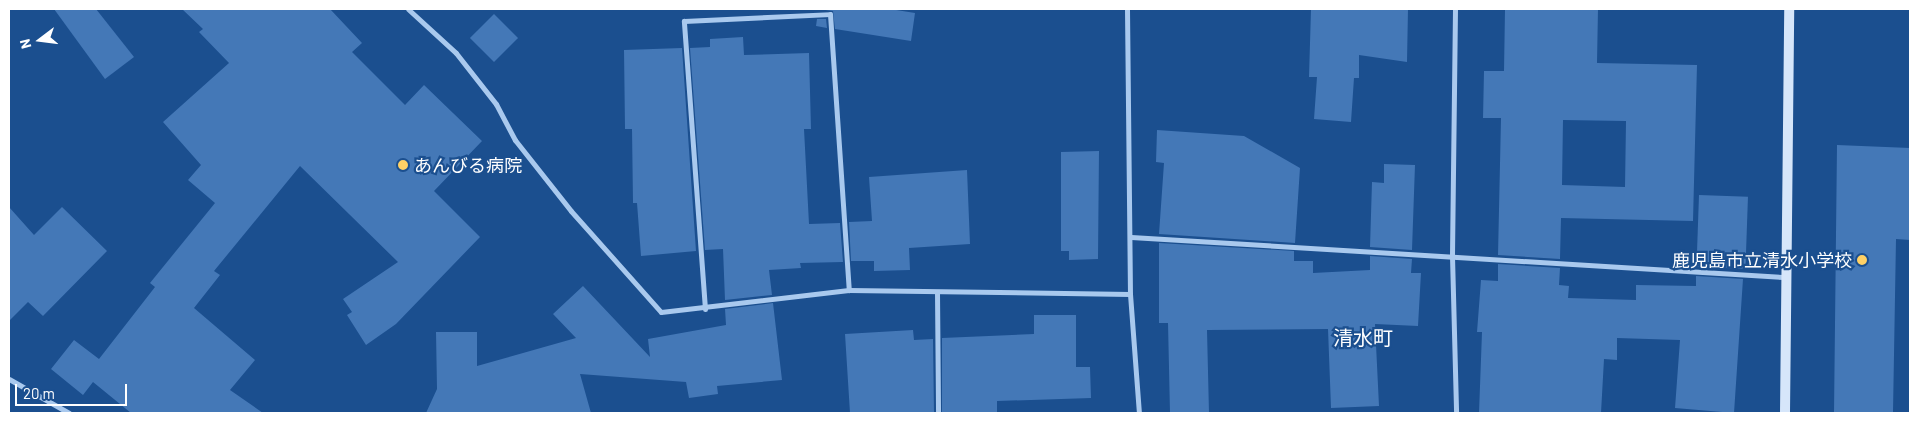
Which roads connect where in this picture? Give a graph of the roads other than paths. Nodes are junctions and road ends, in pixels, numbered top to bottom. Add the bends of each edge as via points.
1 (408, 9) edge
2 (1128, 9) edge
3 (1455, 9) edge
4 (1790, 9) edge
5 (1131, 237) junction
6 (1452, 256) junction
7 (1784, 277) junction
8 (849, 290) junction
9 (937, 292) junction
10 (1130, 294) junction
11 (705, 309) junction
12 (9, 379) edge
13 (69, 413) edge
14 (938, 413) edge
15 (1139, 413) edge
16 (1456, 413) edge
17 (1785, 413) edge

1 - 11 street via 456,53 496,104 515,140 571,212 661,312
2 - 5 street
3 - 6 street
4 - 7 street
5 - 6 street
5 - 10 street
6 - 7 street
6 - 16 street
7 - 17 street
8 - 9 street
8 - 11 street
8 - 11 street via 830,14 684,21
9 - 10 street
9 - 14 street
10 - 15 street
12 - 13 street

